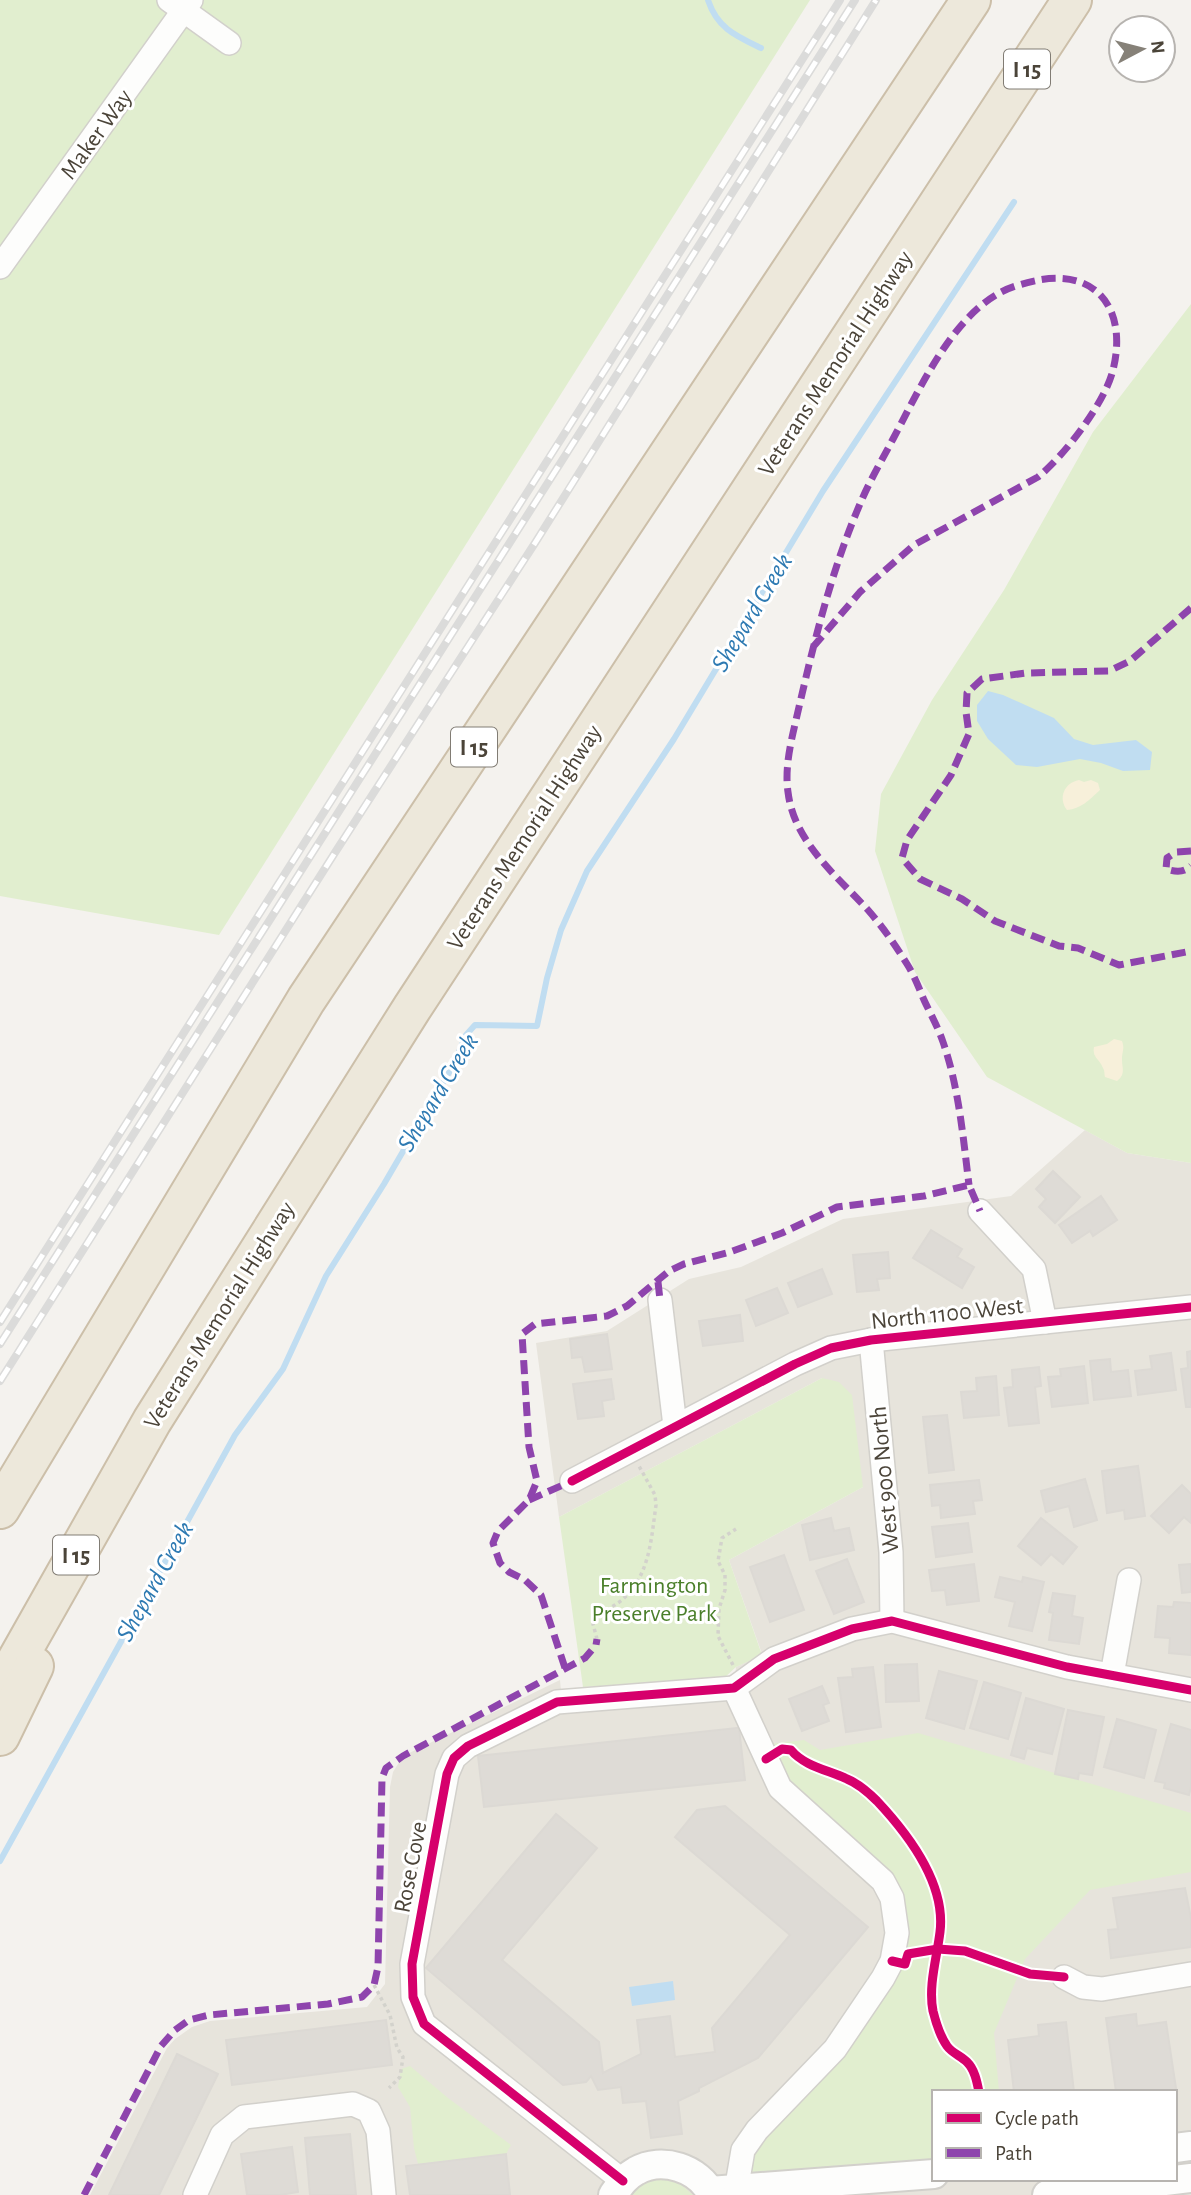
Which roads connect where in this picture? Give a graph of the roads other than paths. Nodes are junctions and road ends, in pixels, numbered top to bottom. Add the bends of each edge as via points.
1 (971, 0) edge
2 (1072, 0) edge
3 (181, 4) edge
4 (229, 43) dead end
5 (0, 267) edge
6 (980, 1210) dead end
7 (660, 1300) dead end
8 (1191, 1307) edge
9 (1045, 1322) junction
10 (871, 1340) junction
11 (152, 1421) junction
12 (676, 1426) junction
13 (572, 1481) dead end
14 (0, 1509) edge
15 (1129, 1580) dead end
16 (892, 1621) junction
17 (1112, 1675) junction
18 (734, 1688) junction
19 (0, 1689) edge
20 (1191, 1690) edge
21 (0, 1736) edge
22 (1191, 1974) edge
23 (1064, 1977) dead end
24 (932, 2174) edge
25 (1166, 2181) edge
26 (618, 2188) edge
27 (719, 2192) edge
28 (195, 2195) edge
29 (384, 2195) edge
30 (1047, 2195) edge

1 - 14 highway, I 15 via 306,1000
2 - 11 highway, Veterans Memorial Highway / I 15 via 420,996
3 - 4 street
3 - 5 street, Maker Way
6 - 9 street via 1034,1269
7 - 12 street
8 - 9 street, North 1100 West
9 - 10 street, North 1100 West
10 - 12 street, North 1100 West via 831,1348
10 - 16 street, West 900 North via 891,1552
11 - 19 highway, Veterans Memorial Highway / I 15
11 - 21 highway
12 - 13 street, North 1100 West
15 - 17 street
16 - 17 street
16 - 18 street via 852,1629 774,1658
17 - 20 street
18 - 26 street, Rose Cove via 557,1702 468,1746 454,1758 447,1774 412,1964 414,1997 425,2024
18 - 27 street via 780,1788 883,1881 892,1898 897,1933 892,1961 883,1978 835,2049 757,2130
22 - 23 street via 1102,1989 1083,1987
24 - 27 street
25 - 30 street
26 - 27 street via 636,2171 669,2164
28 - 29 street via 222,2135 244,2117 354,2104 369,2111 378,2131

